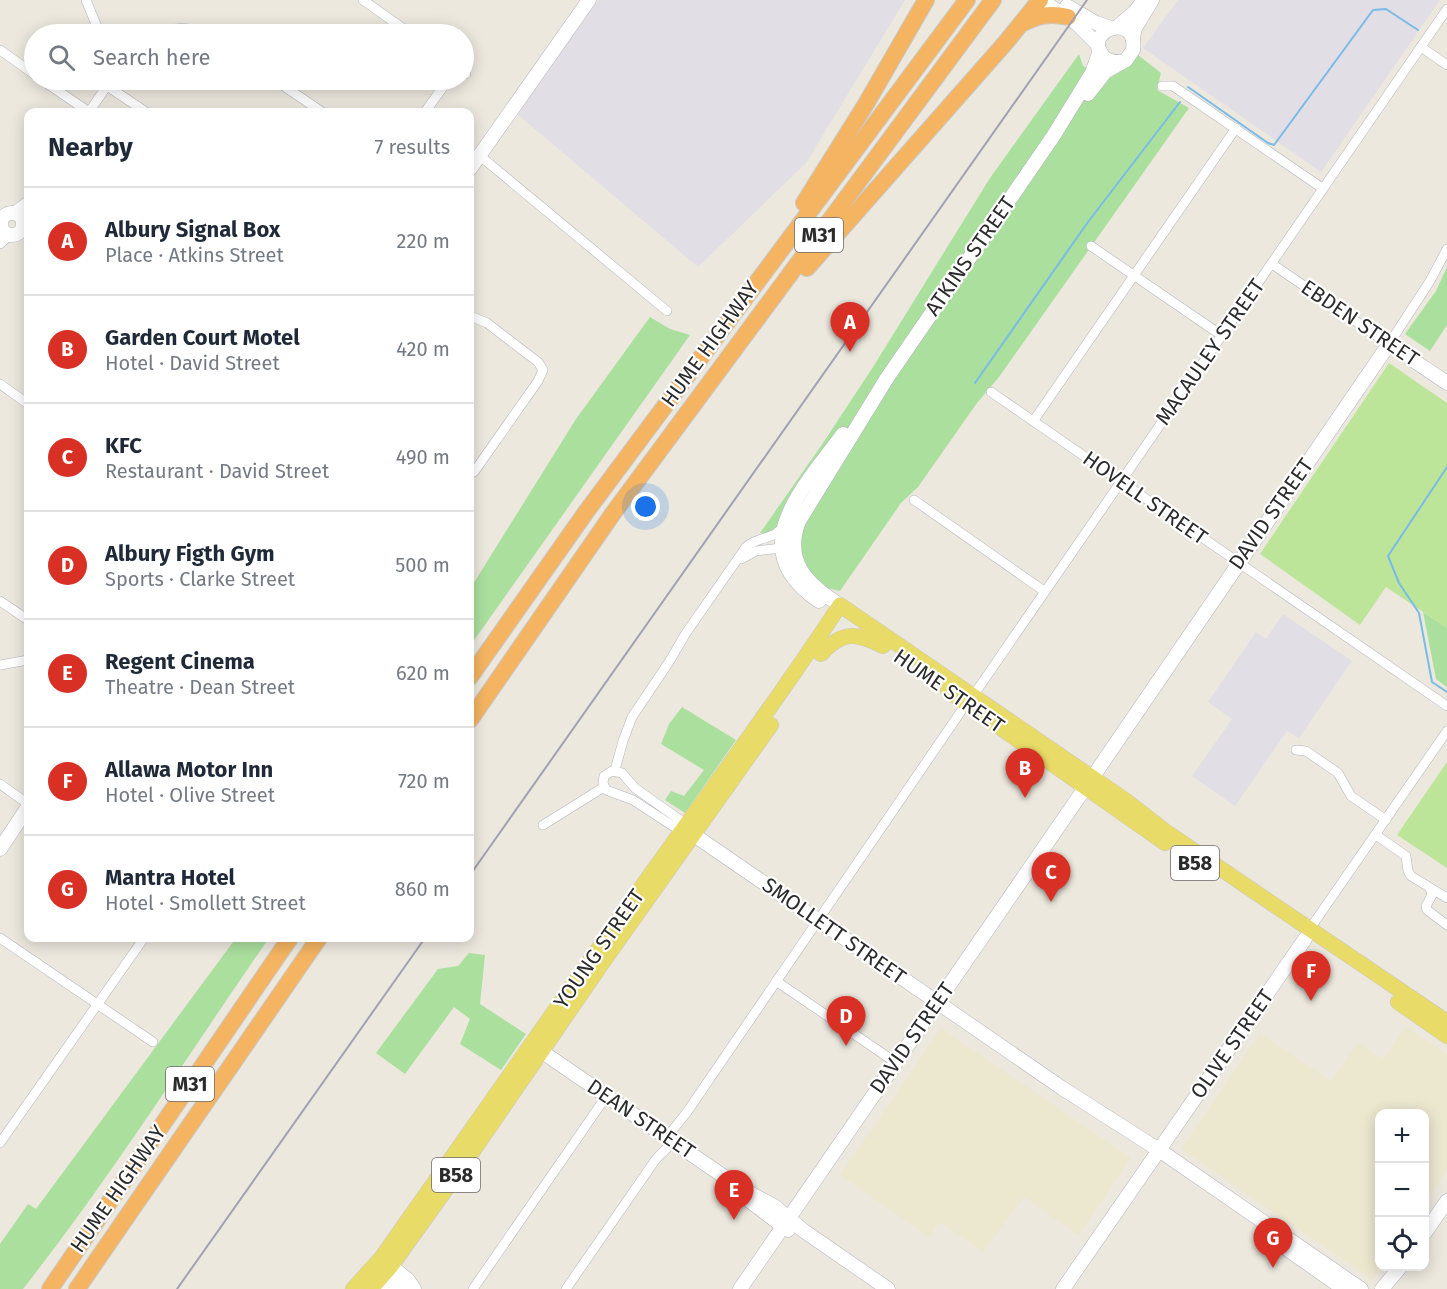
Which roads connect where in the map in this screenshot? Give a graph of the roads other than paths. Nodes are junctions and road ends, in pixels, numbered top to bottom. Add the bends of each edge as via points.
1 (86, 0) edge
2 (363, 0) edge
3 (589, 0) edge
4 (926, 0) edge
5 (968, 0) edge
6 (993, 0) edge
7 (1041, 0) edge
8 (1058, 0) edge
9 (1144, 0) edge
10 (1152, 0) edge
11 (1447, 9) edge
12 (1068, 17) junction
13 (96, 24) edge
14 (397, 24) edge
15 (1022, 24) junction
16 (1114, 27) junction
17 (1132, 38) junction
18 (1421, 47) junction
19 (1099, 48) junction
20 (0, 50) edge
21 (1120, 62) junction
22 (1447, 65) edge
23 (24, 67) edge
24 (1162, 86) dead end
25 (57, 90) edge
26 (104, 90) edge
27 (118, 90) edge
28 (290, 90) edge
29 (441, 90) edge
30 (83, 108) edge
31 (92, 108) edge
32 (141, 108) edge
33 (316, 108) edge
34 (428, 108) edge
35 (1236, 128) junction
36 (1054, 135) junction
37 (479, 154) junction
38 (474, 162) edge
39 (1322, 188) junction
40 (24, 207) edge
41 (11, 226) edge
42 (1091, 246) dead end
43 (1447, 249) edge
44 (1272, 264) junction
45 (1133, 274) junction
46 (667, 311) dead end
47 (474, 318) edge
48 (1221, 335) junction
49 (1389, 344) junction
50 (689, 376) junction
51 (886, 378) junction
52 (1447, 383) edge
53 (0, 384) edge
54 (991, 392) dead end
55 (24, 401) edge
56 (1034, 420) junction
57 (645, 470) junction
58 (474, 471) edge
59 (829, 472) junction
60 (1121, 482) junction
61 (914, 500) dead end
62 (788, 515) junction
63 (781, 548) junction
64 (1239, 562) junction
65 (735, 564) junction
66 (1044, 591) junction
67 (0, 601) edge
68 (842, 611) junction
69 (24, 617) edge
70 (883, 646) junction
71 (821, 654) junction
72 (24, 661) edge
73 (0, 665) edge
74 (474, 671) edge
75 (970, 700) junction
76 (1447, 706) edge
77 (474, 714) edge
78 (1447, 731) edge
79 (1296, 750) dead end
80 (615, 770) junction
81 (625, 779) junction
82 (1089, 783) junction
83 (0, 784) edge
84 (604, 787) junction
85 (616, 793) junction
86 (24, 803) edge
87 (24, 812) edge
88 (1386, 820) junction
89 (543, 825) dead end
90 (688, 831) junction
91 (1376, 835) junction
92 (0, 849) edge
93 (1430, 888) junction
94 (1447, 898) edge
95 (818, 920) junction
96 (1447, 925) edge
97 (1307, 934) junction
98 (0, 938) edge
99 (141, 942) edge
100 (287, 942) edge
101 (316, 942) edge
102 (776, 981) junction
103 (97, 1003) junction
104 (937, 1003) junction
105 (1447, 1022) edge
106 (1447, 1036) edge
107 (153, 1042) dead end
108 (536, 1052) junction
109 (895, 1062) junction
110 (605, 1098) junction
111 (687, 1112) junction
112 (669, 1142) junction
113 (0, 1143) edge
114 (1157, 1154) junction
115 (1219, 1197) junction
116 (1447, 1201) edge
117 (127, 1215) junction
118 (786, 1222) junction
119 (1429, 1228) edge
120 (90, 1231) junction
121 (391, 1266) junction
122 (1398, 1271) edge
123 (1400, 1271) edge
124 (374, 1280) edge
125 (41, 1289) edge
126 (50, 1289) edge
127 (76, 1289) edge
128 (82, 1289) edge
129 (353, 1289) edge
130 (412, 1289) edge
131 (474, 1289) edge
132 (566, 1289) edge
133 (740, 1289) edge
134 (878, 1289) edge
135 (888, 1289) edge
136 (1063, 1289) edge
137 (1344, 1289) edge
138 (1361, 1289) edge
139 (1382, 1289) edge
140 (1392, 1289) edge

1 - 13 street
2 - 14 street
3 - 37 main road
4 - 50 highway via 828,165
5 - 50 highway, HUME HIGHWAY / M31
6 - 57 highway, HUME HIGHWAY / M31
7 - 12 main road
7 - 15 highway
8 - 16 main road via 1088,19
9 - 16 main road
10 - 17 main road
11 - 18 street, MACAULEY STREET
12 - 15 highway via 1039,15
12 - 19 main road
15 - 57 highway via 781,297
16 - 17 main road via 1123,28
16 - 19 main road via 1101,35
17 - 21 main road via 1130,56
18 - 22 street
18 - 39 street, MACAULEY STREET
19 - 21 main road via 1108,60
19 - 36 main road, ATKINS STREET via 1092,73
20 - 23 street
21 - 36 main road, ATKINS STREET via 1106,71
24 - 35 street via 1173,86
25 - 30 street
26 - 31 street
27 - 32 street
28 - 33 street
29 - 34 street
35 - 39 street
35 - 45 street
36 - 51 main road, ATKINS STREET
37 - 38 main road
37 - 46 street
39 - 44 street, MACAULEY STREET
40 - 41 street
42 - 45 street
43 - 49 street, DAVID STREET
44 - 48 street, MACAULEY STREET
44 - 49 street, EBDEN STREET
45 - 48 street
45 - 56 street
47 - 58 street via 487,323 545,370
48 - 60 street, MACAULEY STREET
49 - 52 main road, EBDEN STREET
49 - 64 main road, DAVID STREET
50 - 74 highway, HUME HIGHWAY / M31 via 586,512
51 - 59 main road, ATKINS STREET
51 - 62 main road, ATKINS STREET
53 - 55 street
54 - 56 street, HOVELL STREET
56 - 60 street, HOVELL STREET
57 - 77 highway, HUME HIGHWAY / M31
59 - 63 main road via 797,511 787,543
59 - 68 main road, ATKINS STREET via 799,521 794,545 805,577
60 - 64 street, HOVELL STREET
60 - 66 street, MACAULEY STREET
61 - 66 street
62 - 63 main road, ATKINS STREET
62 - 65 street via 778,533 751,542
63 - 65 street via 752,552
63 - 68 main road via 794,581 807,593
64 - 76 street, HOVELL STREET
64 - 82 main road, DAVID STREET
65 - 80 street via 632,717
66 - 75 street, MACAULEY STREET
67 - 69 street
68 - 70 main road, HUME STREET / B58
68 - 71 main road, YOUNG STREET / B58
68 - 75 main road, HUME STREET / B58
68 - 90 main road, YOUNG STREET / B58
70 - 71 main road, B58 via 853,635 836,640
70 - 75 main road, HUME STREET / B58
71 - 90 main road, YOUNG STREET / B58
72 - 73 street
75 - 82 main road, HUME STREET / B58
75 - 95 street, MACAULEY STREET
78 - 88 street, OLIVE STREET
79 - 88 street via 1306,751 1333,768 1352,796
80 - 81 street
80 - 84 street via 604,776
81 - 85 street
81 - 90 street
82 - 97 main road, HUME STREET / B58
82 - 104 main road, DAVID STREET
83 - 86 street
84 - 85 street
84 - 89 street
85 - 90 street
87 - 92 main road
88 - 91 street, OLIVE STREET
90 - 95 main road, SMOLLETT STREET
90 - 108 main road, YOUNG STREET / B58 via 617,942
91 - 93 street via 1406,856 1409,874
91 - 97 street, OLIVE STREET
93 - 94 street
93 - 96 street via 1432,896 1426,910
95 - 102 street, MACAULEY STREET
95 - 104 main road, SMOLLETT STREET
97 - 105 main road, HUME STREET / B58
97 - 106 main road, HUME STREET / B58
97 - 114 main road, OLIVE STREET
98 - 103 street
99 - 103 street
100 - 120 highway, HUME HIGHWAY / M31
101 - 117 highway, HUME HIGHWAY / M31
102 - 109 street
102 - 111 street, MACAULEY STREET
103 - 107 street
103 - 113 street
104 - 109 main road, DAVID STREET
104 - 114 main road, SMOLLETT STREET
108 - 110 main road, DEAN STREET
108 - 121 main road, YOUNG STREET / B58
108 - 124 main road, YOUNG STREET / B58
109 - 118 main road, DAVID STREET
110 - 112 main road, DEAN STREET
110 - 131 street
111 - 112 street, MACAULEY STREET
111 - 112 street, MACAULEY STREET via 678,1134
112 - 118 main road, DEAN STREET via 764,1200
112 - 132 street, MACAULEY STREET
114 - 115 main road, SMOLLETT STREET
114 - 136 main road, OLIVE STREET
115 - 137 main road, SMOLLETT STREET
115 - 138 main road, SMOLLETT STREET
116 - 119 main road
117 - 127 highway, HUME HIGHWAY / M31
117 - 128 highway
118 - 133 main road, DAVID STREET
118 - 134 main road, DEAN STREET
118 - 135 main road, DEAN STREET
120 - 125 highway
120 - 126 highway, HUME HIGHWAY / M31
121 - 124 main road
121 - 130 main road via 408,1280
122 - 139 main road
123 - 140 main road
124 - 129 main road, YOUNG STREET / B58
124 - 130 main road

